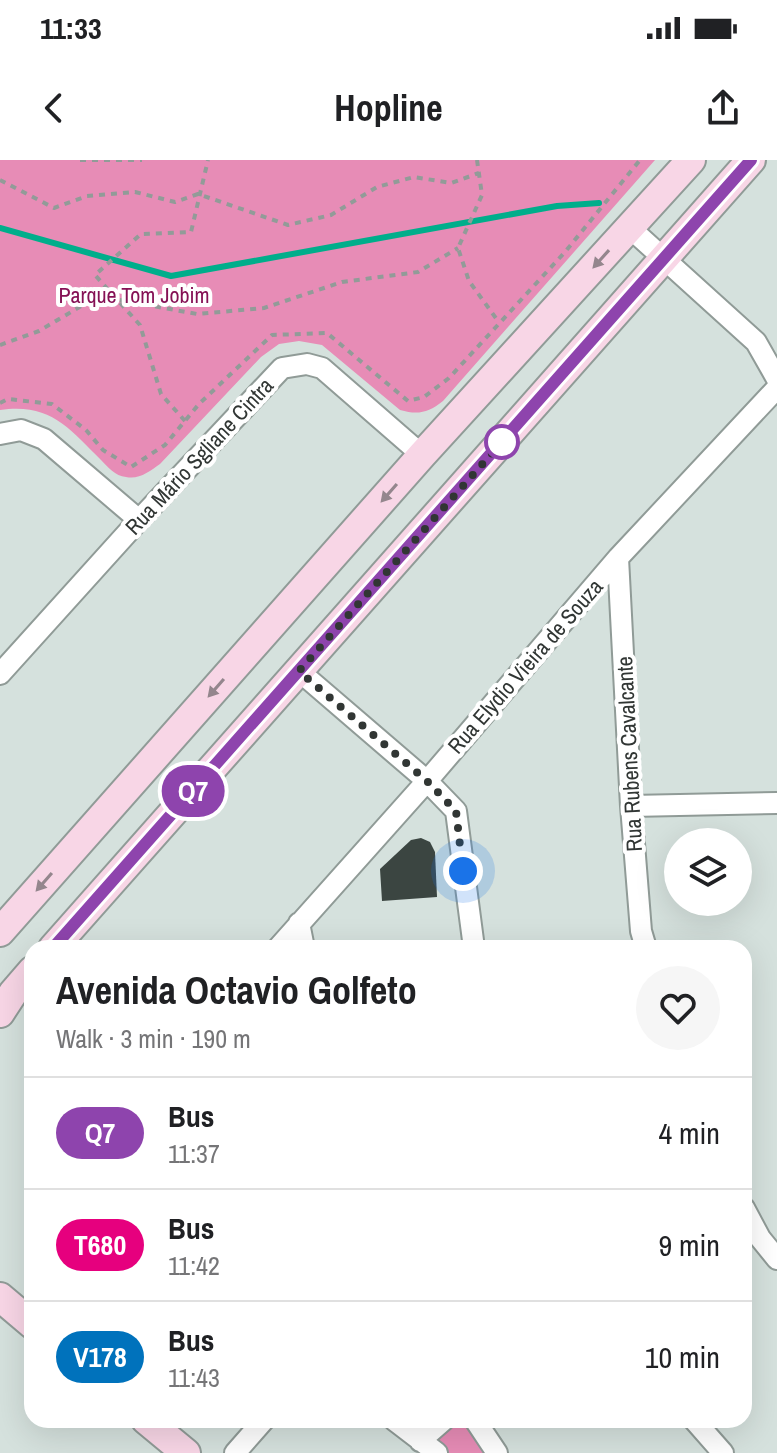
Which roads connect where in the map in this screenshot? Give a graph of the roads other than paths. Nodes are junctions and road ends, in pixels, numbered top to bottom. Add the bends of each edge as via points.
1 (691, 160) edge
2 (751, 160) edge
3 (630, 228) junction
4 (663, 259) junction
5 (777, 379) edge
6 (777, 388) edge
7 (0, 434) edge
8 (422, 455) junction
9 (139, 520) junction
10 (618, 558) junction
11 (299, 671) junction
12 (0, 674) edge
13 (427, 781) junction
14 (777, 803) edge
15 (631, 806) junction
16 (299, 923) junction
17 (0, 932) edge
18 (60, 940) edge
19 (285, 940) edge
20 (302, 940) edge
21 (473, 940) edge
22 (644, 940) edge
23 (24, 980) edge
24 (0, 1013) edge
25 (752, 1223) edge
26 (777, 1259) edge
27 (0, 1297) edge
28 (24, 1317) edge
29 (156, 1428) edge
30 (257, 1428) edge
31 (404, 1428) edge
32 (435, 1428) edge
33 (480, 1428) edge
34 (701, 1428) edge
35 (420, 1441) junction
36 (186, 1453) edge
37 (235, 1453) edge
38 (437, 1453) edge
39 (497, 1453) edge
40 (723, 1453) edge

1 - 3 street
2 - 4 street
3 - 4 street
3 -> 8 street
4 - 5 street via 756,342
4 - 11 street
6 - 10 street, Rua Elydio Vieira de Souza
7 - 9 street via 21,430 44,439
8 - 9 street, Rua Mário Sgliane Cintra via 322,368 282,368
8 -> 17 street
9 - 12 street, Rua Mário Sgliane Cintra
10 - 13 street, Rua Elydio Vieira de Souza
10 - 15 street, Rua Rubens Cavalcante
11 - 13 street
11 - 18 street
13 - 16 street, Rua Elydio Vieira de Souza
13 - 21 street via 456,811
14 - 15 street
15 - 22 street, Rua Rubens Cavalcante
16 - 19 street, Rua Elydio Vieira de Souza
16 - 20 street
23 - 24 street
25 - 26 street
27 - 28 street
29 - 36 street
30 - 37 street
31 - 35 street
32 - 35 street
33 - 39 street
34 - 40 street
35 - 38 street

